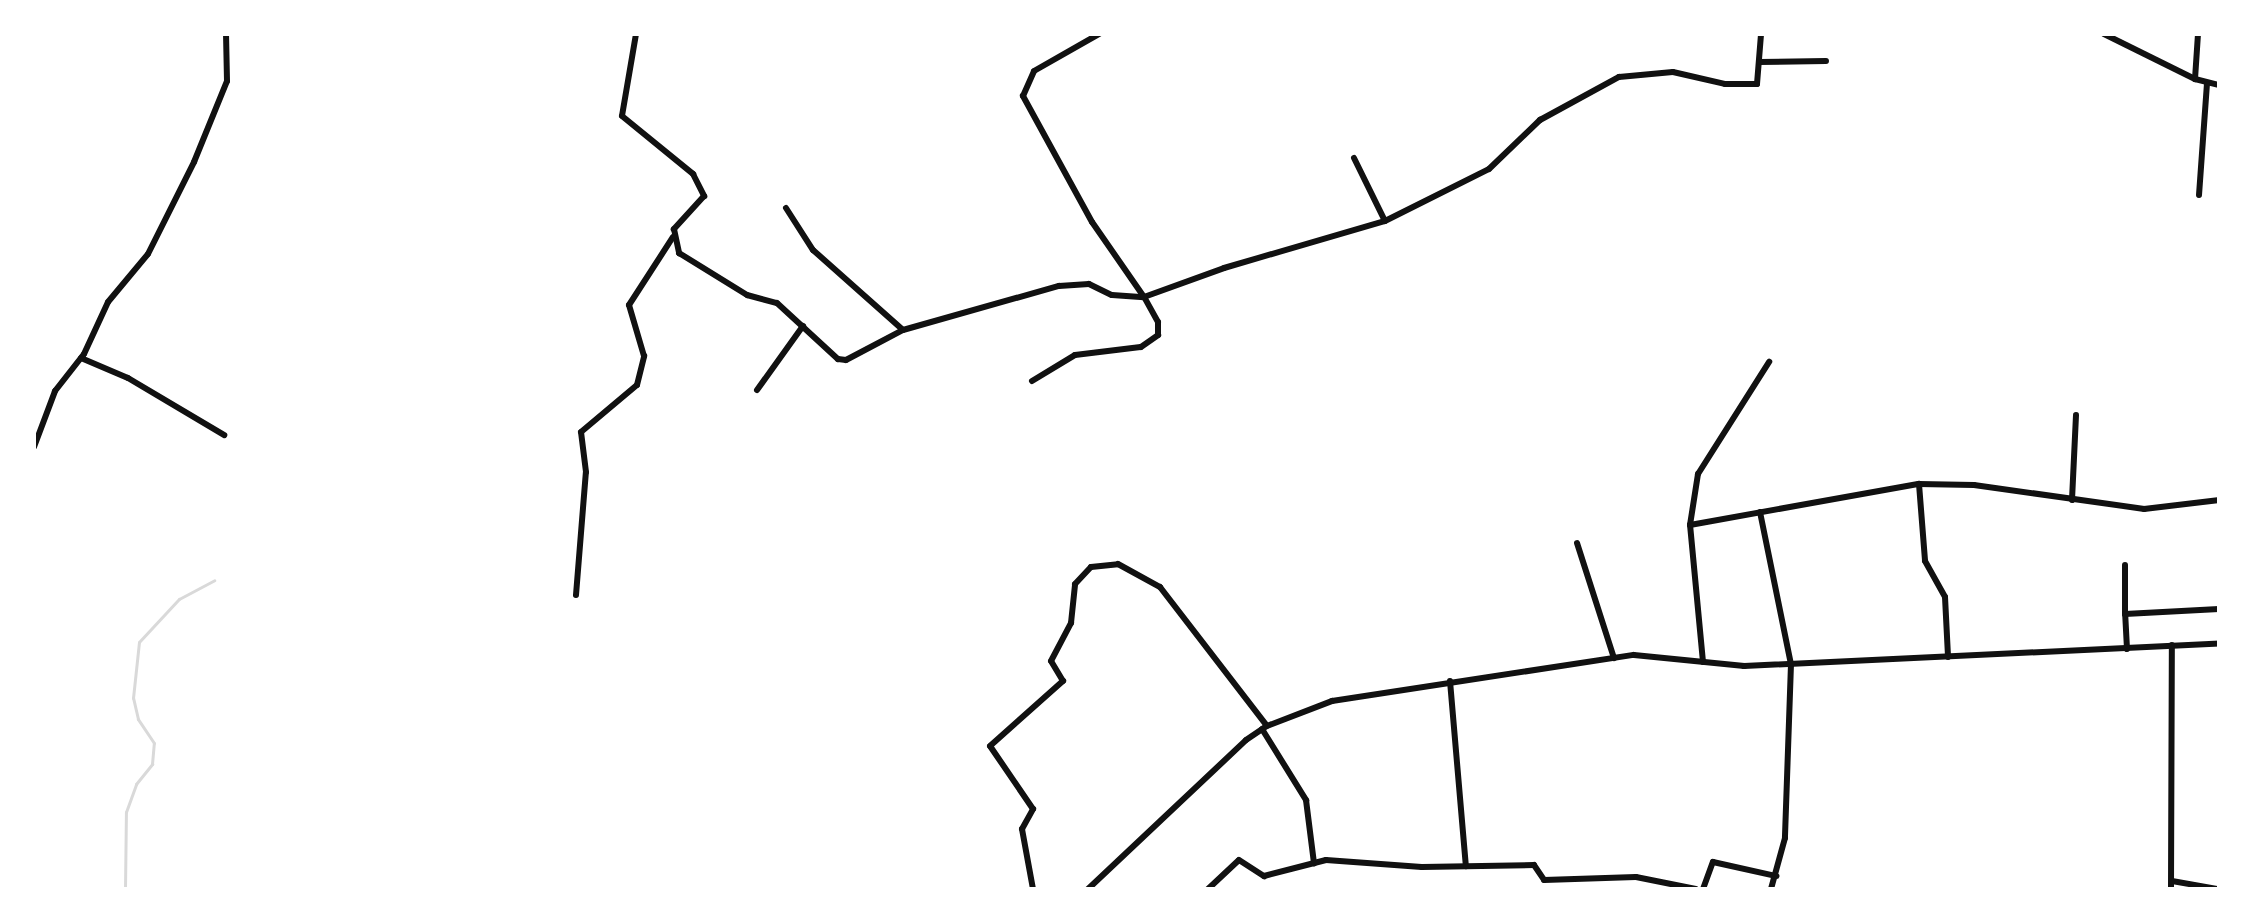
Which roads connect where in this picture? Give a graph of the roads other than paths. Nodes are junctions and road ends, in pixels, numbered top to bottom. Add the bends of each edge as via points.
1 (226, 34) edge
2 (636, 34) edge
3 (1099, 34) edge
4 (1761, 34) edge
5 (2104, 34) edge
6 (2198, 34) edge
7 (1826, 61) dead end
8 (1759, 62) junction
9 (2195, 79) junction
10 (2207, 84) junction
11 (2219, 85) edge
12 (1354, 158) dead end
13 (2199, 195) dead end
14 (786, 208) dead end
15 (1385, 221) junction
16 (673, 236) junction
17 (1144, 297) junction
18 (803, 326) junction
19 (903, 330) junction
20 (81, 358) junction
21 (1769, 362) dead end
22 (1032, 381) dead end
23 (757, 390) dead end
24 (2076, 415) dead end
25 (224, 435) dead end
26 (34, 447) edge
27 (1919, 484) junction
28 (2072, 500) junction
29 (2219, 500) edge
30 (1760, 512) junction
31 (1690, 525) junction
32 (1577, 543) dead end
33 (2125, 565) dead end
34 (576, 595) dead end
35 (2219, 609) edge
36 (2125, 614) junction
37 (2219, 644) edge
38 (2172, 645) junction
39 (2127, 649) junction
40 (1948, 657) junction
41 (1614, 658) junction
42 (1703, 662) junction
43 (1791, 664) junction
44 (1450, 681) junction
45 (1265, 728) junction
46 (1314, 863) junction
47 (1466, 866) junction
48 (1776, 876) junction
49 (2172, 881) junction
50 (1033, 889) edge
51 (1088, 889) edge
52 (1208, 889) edge
53 (1696, 889) edge
54 (1703, 889) edge
55 (1771, 889) edge
56 (2171, 889) edge
57 (2218, 889) edge

1 - 20 street via 227,81 194,162 148,254 108,302
2 - 16 street via 622,116 693,174 704,196
3 - 17 street via 1034,71 1023,96 1098,232
4 - 8 street
5 - 9 street
6 - 9 street
7 - 8 street
8 - 15 street via 1759,79 1752,86 1653,71 1606,82 1540,120 1489,169
9 - 10 street
10 - 11 street
10 - 13 street
12 - 15 street
14 - 19 street via 813,250
15 - 17 street
16 - 18 street via 690,264 747,295 777,303
16 - 34 street via 629,305 644,356 637,385 581,432 586,472
17 - 19 street via 1070,284
17 - 22 street via 1158,322 1156,341 1075,355
18 - 19 street via 846,360
18 - 23 street
20 - 25 street via 128,378
20 - 26 street via 55,391
21 - 31 street via 1698,474
24 - 28 street
27 - 28 street via 1974,485
27 - 30 street
27 - 40 street via 1925,561 1945,597
28 - 29 street via 2144,509
30 - 31 street
30 - 43 street
31 - 42 street
32 - 41 street
33 - 36 street
35 - 36 street
36 - 39 street
37 - 38 street
38 - 39 street
38 - 49 street
39 - 40 street
40 - 43 street
41 - 42 street via 1643,654
41 - 44 street
42 - 43 street
43 - 48 street via 1790,782
44 - 45 street via 1332,701
44 - 47 street
45 - 46 street via 1306,800
45 - 50 street via 1160,587 1118,564 1091,567 1075,584 1071,623 1051,661 1063,681 990,746 1033,809 1022,829
45 - 51 street
46 - 47 street
46 - 52 street via 1264,876 1239,860
47 - 53 street via 1534,865 1544,880 1636,877
48 - 54 street via 1713,862
48 - 55 street
49 - 56 street
49 - 57 street

